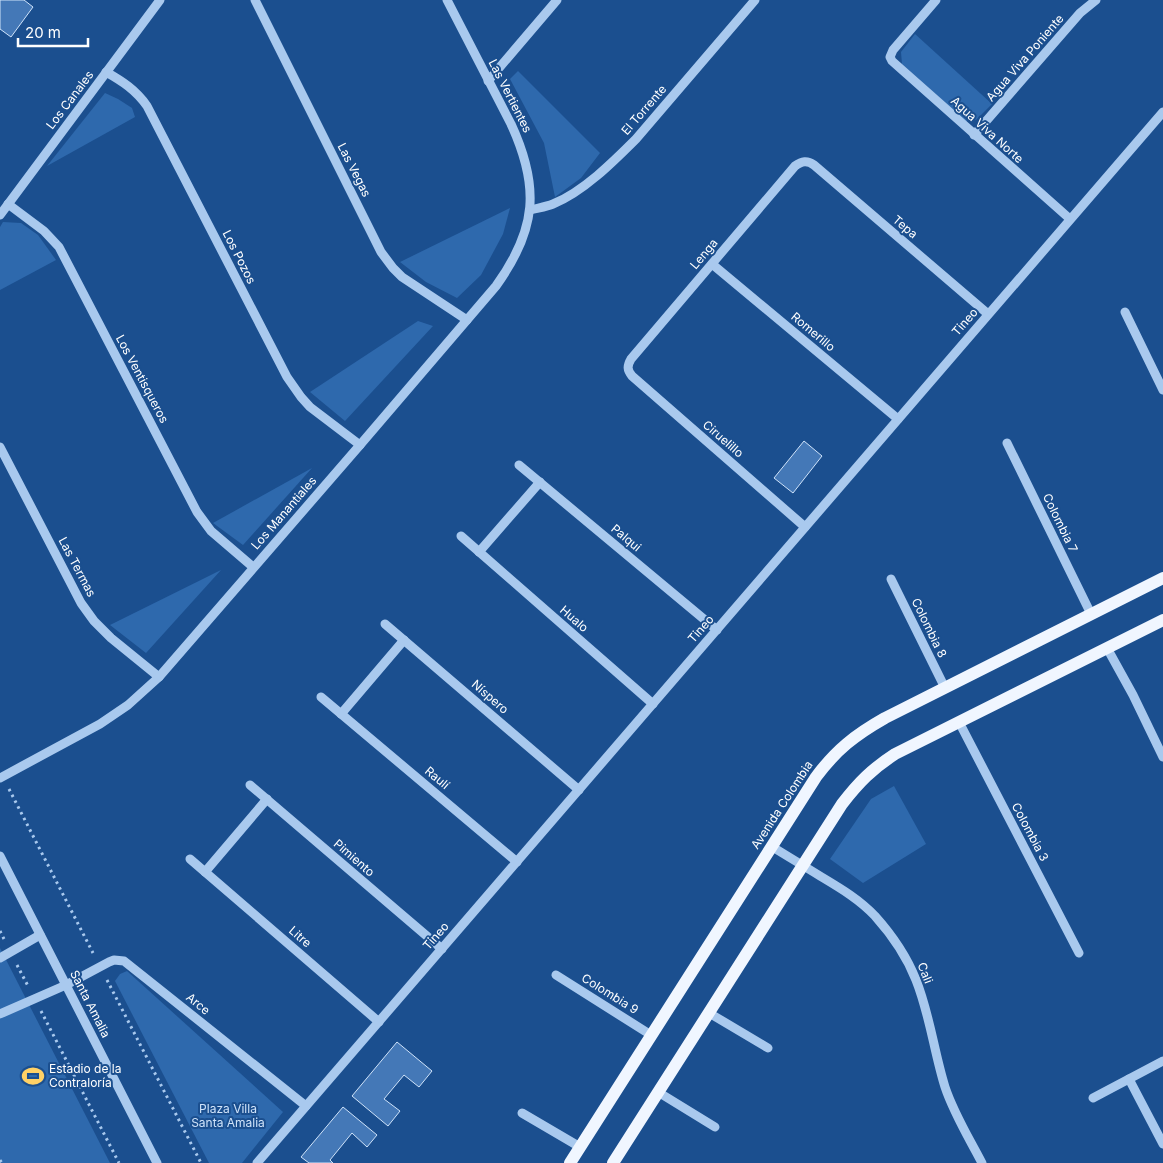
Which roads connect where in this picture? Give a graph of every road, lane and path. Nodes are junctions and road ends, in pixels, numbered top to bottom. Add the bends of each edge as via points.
1 (160, 0) edge
2 (255, 0) edge
3 (447, 0) edge
4 (556, 0) edge
5 (755, 0) edge
6 (936, 0) edge
7 (1096, 0) edge
8 (106, 72) junction
9 (488, 81) junction
10 (1163, 112) edge
11 (974, 135) junction
12 (805, 161) joint
13 (8, 204) junction
14 (530, 210) junction
15 (0, 215) edge
16 (1070, 220) junction
17 (712, 264) junction
18 (1125, 312) dead end
19 (988, 314) junction
20 (466, 320) junction
21 (628, 368) joint
22 (1163, 390) edge
23 (898, 419) junction
24 (1007, 443) dead end
25 (360, 445) junction
26 (0, 447) edge
27 (519, 465) dead end
28 (540, 482) junction
29 (805, 527) junction
30 (461, 536) dead end
31 (479, 552) junction
32 (253, 567) junction
33 (1163, 578) edge
34 (892, 579) dead end
35 (1091, 614) junction
36 (1163, 620) edge
37 (386, 624) dead end
38 (717, 630) junction
39 (404, 640) junction
40 (1107, 648) junction
41 (159, 677) junction
42 (945, 688) junction
43 (321, 697) dead end
44 (653, 704) junction
45 (341, 714) junction
46 (959, 722) junction
47 (1163, 757) edge
48 (0, 778) edge
49 (250, 785) dead end
50 (579, 790) junction
51 (267, 799) junction
52 (771, 846) junction
53 (0, 856) edge
54 (190, 859) dead end
55 (517, 862) junction
56 (803, 865) junction
57 (205, 872) junction
58 (40, 935) junction
59 (442, 949) junction
60 (1079, 953) dead end
61 (0, 958) edge
62 (556, 975) dead end
63 (66, 985) junction
64 (35, 998) junction
65 (709, 1013) junction
66 (0, 1014) edge
67 (379, 1022) junction
68 (651, 1035) junction
69 (768, 1048) dead end
70 (1163, 1061) edge
71 (1129, 1079) junction
72 (658, 1092) junction
73 (1093, 1098) dead end
74 (306, 1106) junction
75 (522, 1113) dead end
76 (715, 1128) dead end
77 (1163, 1144) edge
78 (580, 1147) junction
79 (0, 1160) edge
80 (2, 1163) edge
81 (119, 1163) edge
82 (157, 1163) edge
83 (257, 1163) edge
84 (570, 1163) edge
85 (612, 1163) edge
86 (982, 1163) edge

1 - 8 street, Los Canales
2 - 20 street, Las Vegas via 381,252 402,277
3 - 9 street, Las Vertientes
4 - 9 street
5 - 14 street, El Torrente via 621,154 572,194
6 - 11 street, Agua Viva Norte via 890,57
7 - 11 street, Agua Viva Poniente via 1077,17
8 - 13 street, Los Canales
8 - 25 street, Los Pozos via 133,89 148,106 293,388 310,407
9 - 14 street, Las Vertientes via 527,166
10 - 16 street, Tineo
11 - 16 street, Agua Viva Norte
12 - 17 street, Lenga via 795,166
12 - 19 street, Tepa via 814,165
13 - 15 street, Los Canales
13 - 32 street, Los Ventisqueros via 44,231 59,247 197,512 211,531
14 - 20 street, Los Manantiales via 523,238 509,268
16 - 19 street, Tineo
17 - 21 street, Lenga via 631,359
17 - 23 street, Romerillo
18 - 22 street
19 - 23 street, Tineo
20 - 25 street, Los Manantiales
21 - 29 street, Ciruelillo via 632,376
23 - 29 street, Tineo
24 - 35 street, Colombia 7
25 - 32 street, Los Manantiales
26 - 41 street, Las Termas via 81,603 111,638
27 - 28 street, Palqui
28 - 31 street
28 - 38 street, Palqui
29 - 38 street, Tineo
30 - 31 street, Hualo
31 - 44 street, Hualo
32 - 41 street, Los Manantiales
33 - 35 main road, Avenida Colombia
34 - 42 street, Colombia 8
35 - 42 main road, Avenida Colombia
36 - 40 main road
37 - 39 street, Níspero
38 - 44 street, Tineo
39 - 45 street
39 - 50 street, Níspero
40 - 46 main road
40 - 47 street
41 - 48 street, Los Manantiales via 128,705 100,724
42 - 52 main road, Avenida Colombia via 884,718 843,746 816,776
43 - 45 street, Raulí
44 - 50 street, Tineo
45 - 55 street, Raulí
46 - 56 main road via 895,754 869,773 842,804
46 - 60 street, Colombia 3
49 - 51 street, Pimiento
50 - 55 street, Tineo
51 - 57 street
51 - 59 street, Pimiento
52 - 56 street, Cali
52 - 68 main road, Avenida Colombia
53 - 58 street, Santa Amalia
54 - 57 street, Litre
55 - 59 street, Tineo
56 - 65 main road
56 - 86 street, Cali via 847,892 876,916 906,958 924,1004 946,1090
57 - 67 street, Litre
58 - 61 street
58 - 63 street, Santa Amalia
59 - 67 street, Tineo
62 - 68 street, Colombia 9
63 - 64 street, Arce
63 - 74 street, Arce via 109,962 124,961
63 - 82 street, Santa Amalia
64 - 66 street, Arce
64 - 81 path
65 - 69 street
65 - 72 main road
67 - 74 street, Tineo
68 - 78 main road, Avenida Colombia
70 - 71 street
71 - 73 street
71 - 77 street
72 - 76 street
72 - 85 main road
74 - 83 street, Tineo
75 - 78 street
78 - 84 main road, Avenida Colombia
79 - 80 path

